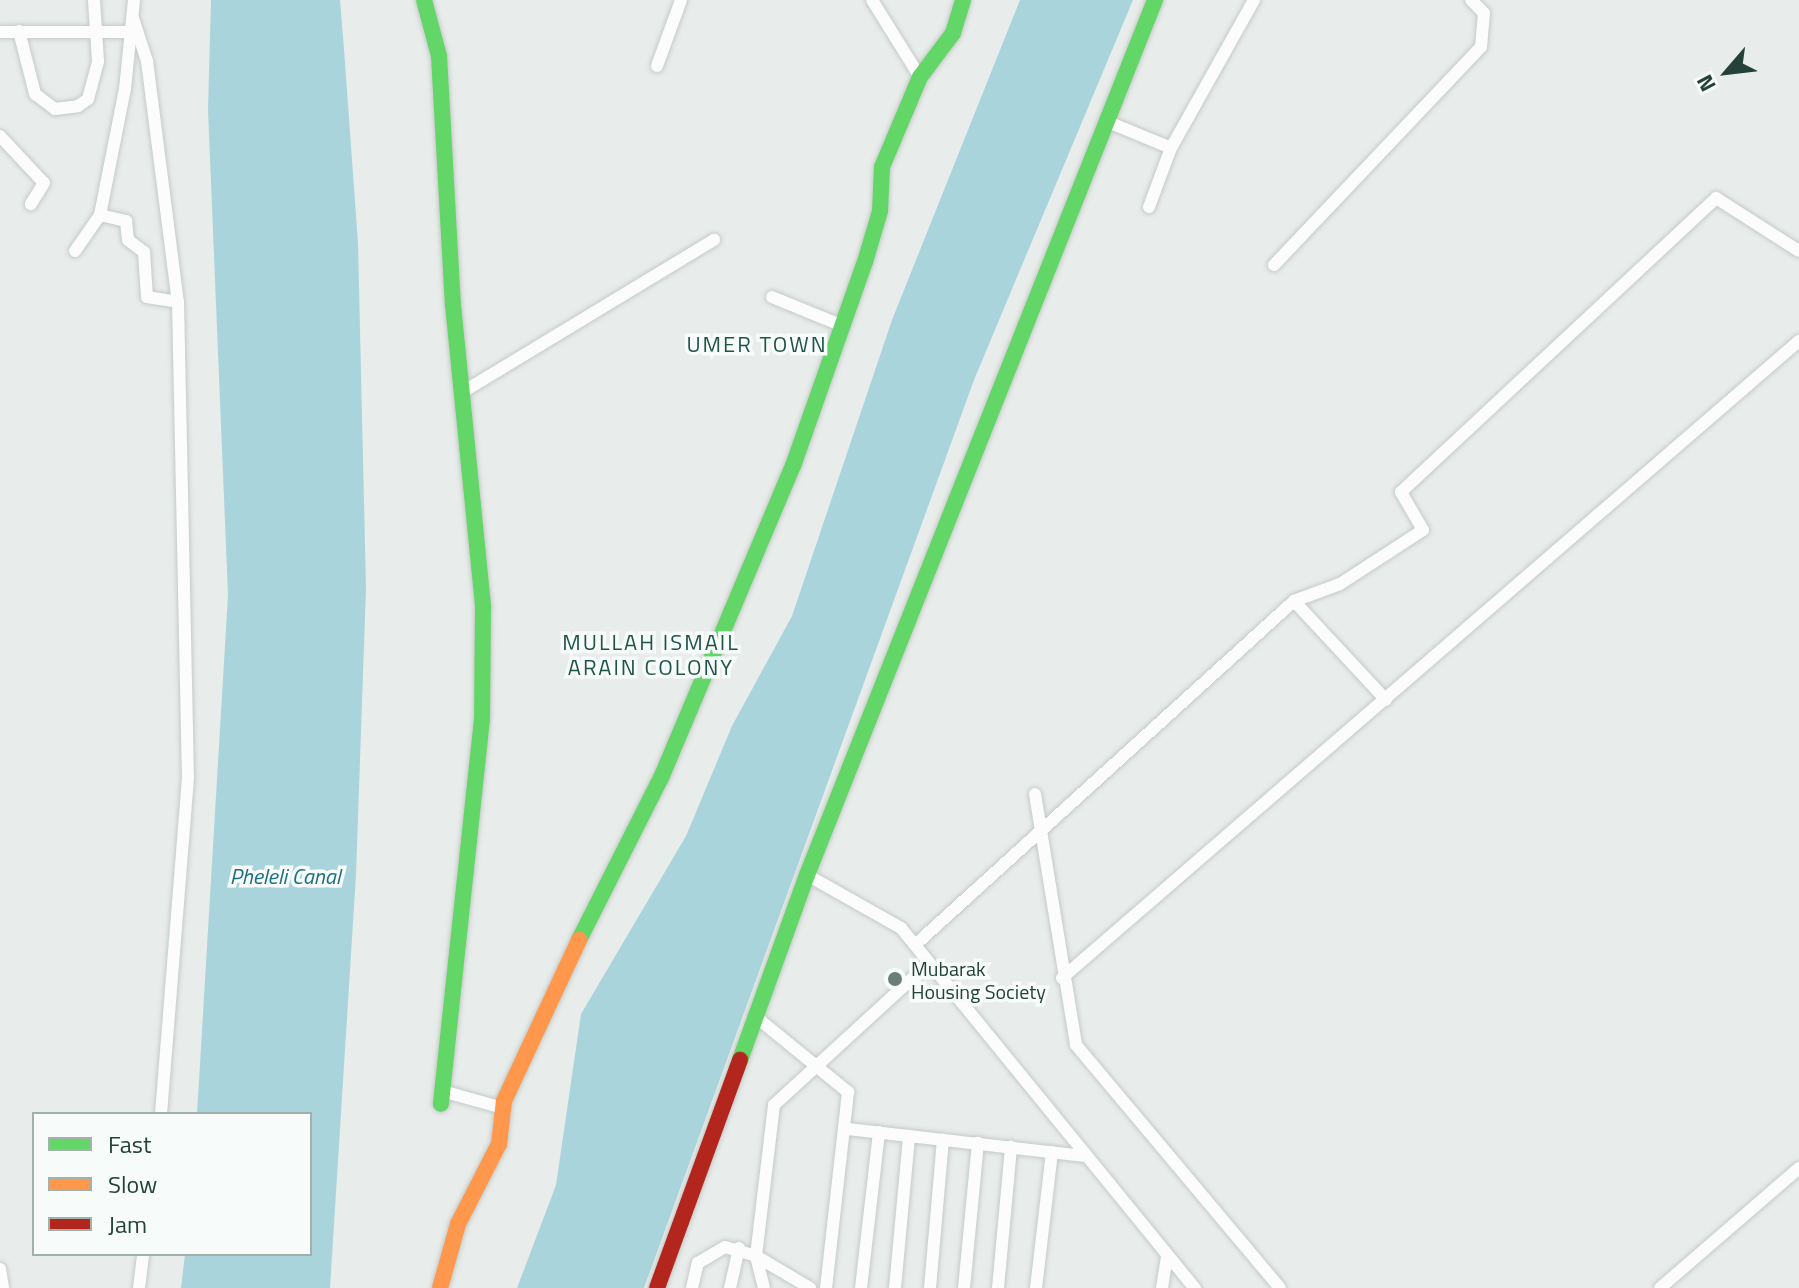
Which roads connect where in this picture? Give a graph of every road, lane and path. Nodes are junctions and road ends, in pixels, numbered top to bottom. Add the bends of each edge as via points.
1 (94, 0) edge
2 (134, 0) edge
3 (424, 0) edge
4 (681, 0) edge
5 (872, 0) edge
6 (963, 0) edge
7 (1155, 0) edge
8 (1254, 0) edge
9 (1471, 0) edge
10 (133, 18) junction
11 (19, 31) junction
12 (96, 31) junction
13 (0, 32) edge
14 (126, 32) junction
15 (657, 66) dead end
16 (920, 77) junction
17 (1108, 122) junction
18 (0, 136) edge
19 (1171, 148) junction
20 (31, 204) dead end
21 (1149, 207) dead end
22 (100, 215) junction
23 (714, 240) dead end
24 (75, 251) dead end
25 (1799, 251) edge
26 (1274, 265) dead end
27 (772, 297) dead end
28 (178, 302) junction
29 (843, 326) junction
30 (1799, 341) edge
31 (461, 393) junction
32 (1294, 601) junction
33 (1386, 700) junction
34 (1035, 794) dead end
35 (1044, 833) junction
36 (807, 875) junction
37 (915, 945) junction
38 (929, 963) junction
39 (1062, 978) junction
40 (756, 1017) junction
41 (818, 1065) junction
42 (442, 1098) joint
43 (503, 1108) junction
44 (161, 1112) edge
45 (847, 1129) junction
46 (879, 1132) junction
47 (909, 1136) junction
48 (943, 1140) junction
49 (978, 1143) junction
50 (1011, 1147) junction
51 (1052, 1152) junction
52 (1083, 1156) junction
53 (1799, 1168) edge
54 (739, 1248) junction
55 (1167, 1255) junction
56 (143, 1256) edge
57 (756, 1256) junction
58 (0, 1269) edge
59 (3, 1288) edge
60 (139, 1288) edge
61 (440, 1288) edge
62 (657, 1288) edge
63 (692, 1288) edge
64 (730, 1288) edge
65 (764, 1288) edge
66 (810, 1288) edge
67 (826, 1288) edge
68 (861, 1288) edge
69 (895, 1288) edge
70 (930, 1288) edge
71 (964, 1288) edge
72 (998, 1288) edge
73 (1036, 1288) edge
74 (1162, 1288) edge
75 (1195, 1288) edge
76 (1280, 1288) edge
77 (1660, 1288) edge

1 - 12 street
2 - 10 street
3 - 31 street via 439,56
4 - 15 street
5 - 16 street
6 - 16 street via 940,57
7 - 17 street
8 - 19 street
9 - 26 street via 1484,13 1481,47
10 - 14 street
10 - 28 street via 147,61
11 - 12 street
11 - 12 street via 35,94 48,106 69,110 88,99 98,61
11 - 13 street
12 - 14 street
14 - 22 street via 125,89
16 - 29 street via 882,167 880,211
17 - 19 street
17 - 36 street
18 - 20 street via 44,183
19 - 21 street
22 - 24 street
22 - 28 street via 126,221 128,240 144,252 147,297
23 - 31 street
25 - 32 street via 1716,198 1401,492 1423,530 1340,584
27 - 29 street
28 - 44 street via 188,778
29 - 43 street via 793,466 661,778 527,1044
30 - 33 street
31 - 42 street via 483,608 482,719
32 - 33 street
32 - 35 street
33 - 39 street
34 - 35 street
35 - 37 street
35 - 39 street
36 - 37 street via 901,928
36 - 40 street
37 - 38 street
38 - 41 street
38 - 52 street
39 - 76 street via 1076,1045
40 - 41 street
40 - 62 street
41 - 45 street via 848,1092
41 - 57 street via 774,1105
42 - 43 street
43 - 61 street via 499,1144 458,1224
45 - 46 street
45 - 67 street
46 - 47 street
46 - 68 street
47 - 48 street
47 - 69 street
48 - 49 street
48 - 70 street
49 - 50 street
49 - 71 street
50 - 51 street
50 - 72 street
51 - 52 street
51 - 73 street
52 - 55 street
53 - 77 street
54 - 57 street
54 - 63 street via 725,1247 698,1263
54 - 64 street
55 - 74 street
55 - 75 street
56 - 60 street
57 - 65 street
57 - 66 street
58 - 59 street

